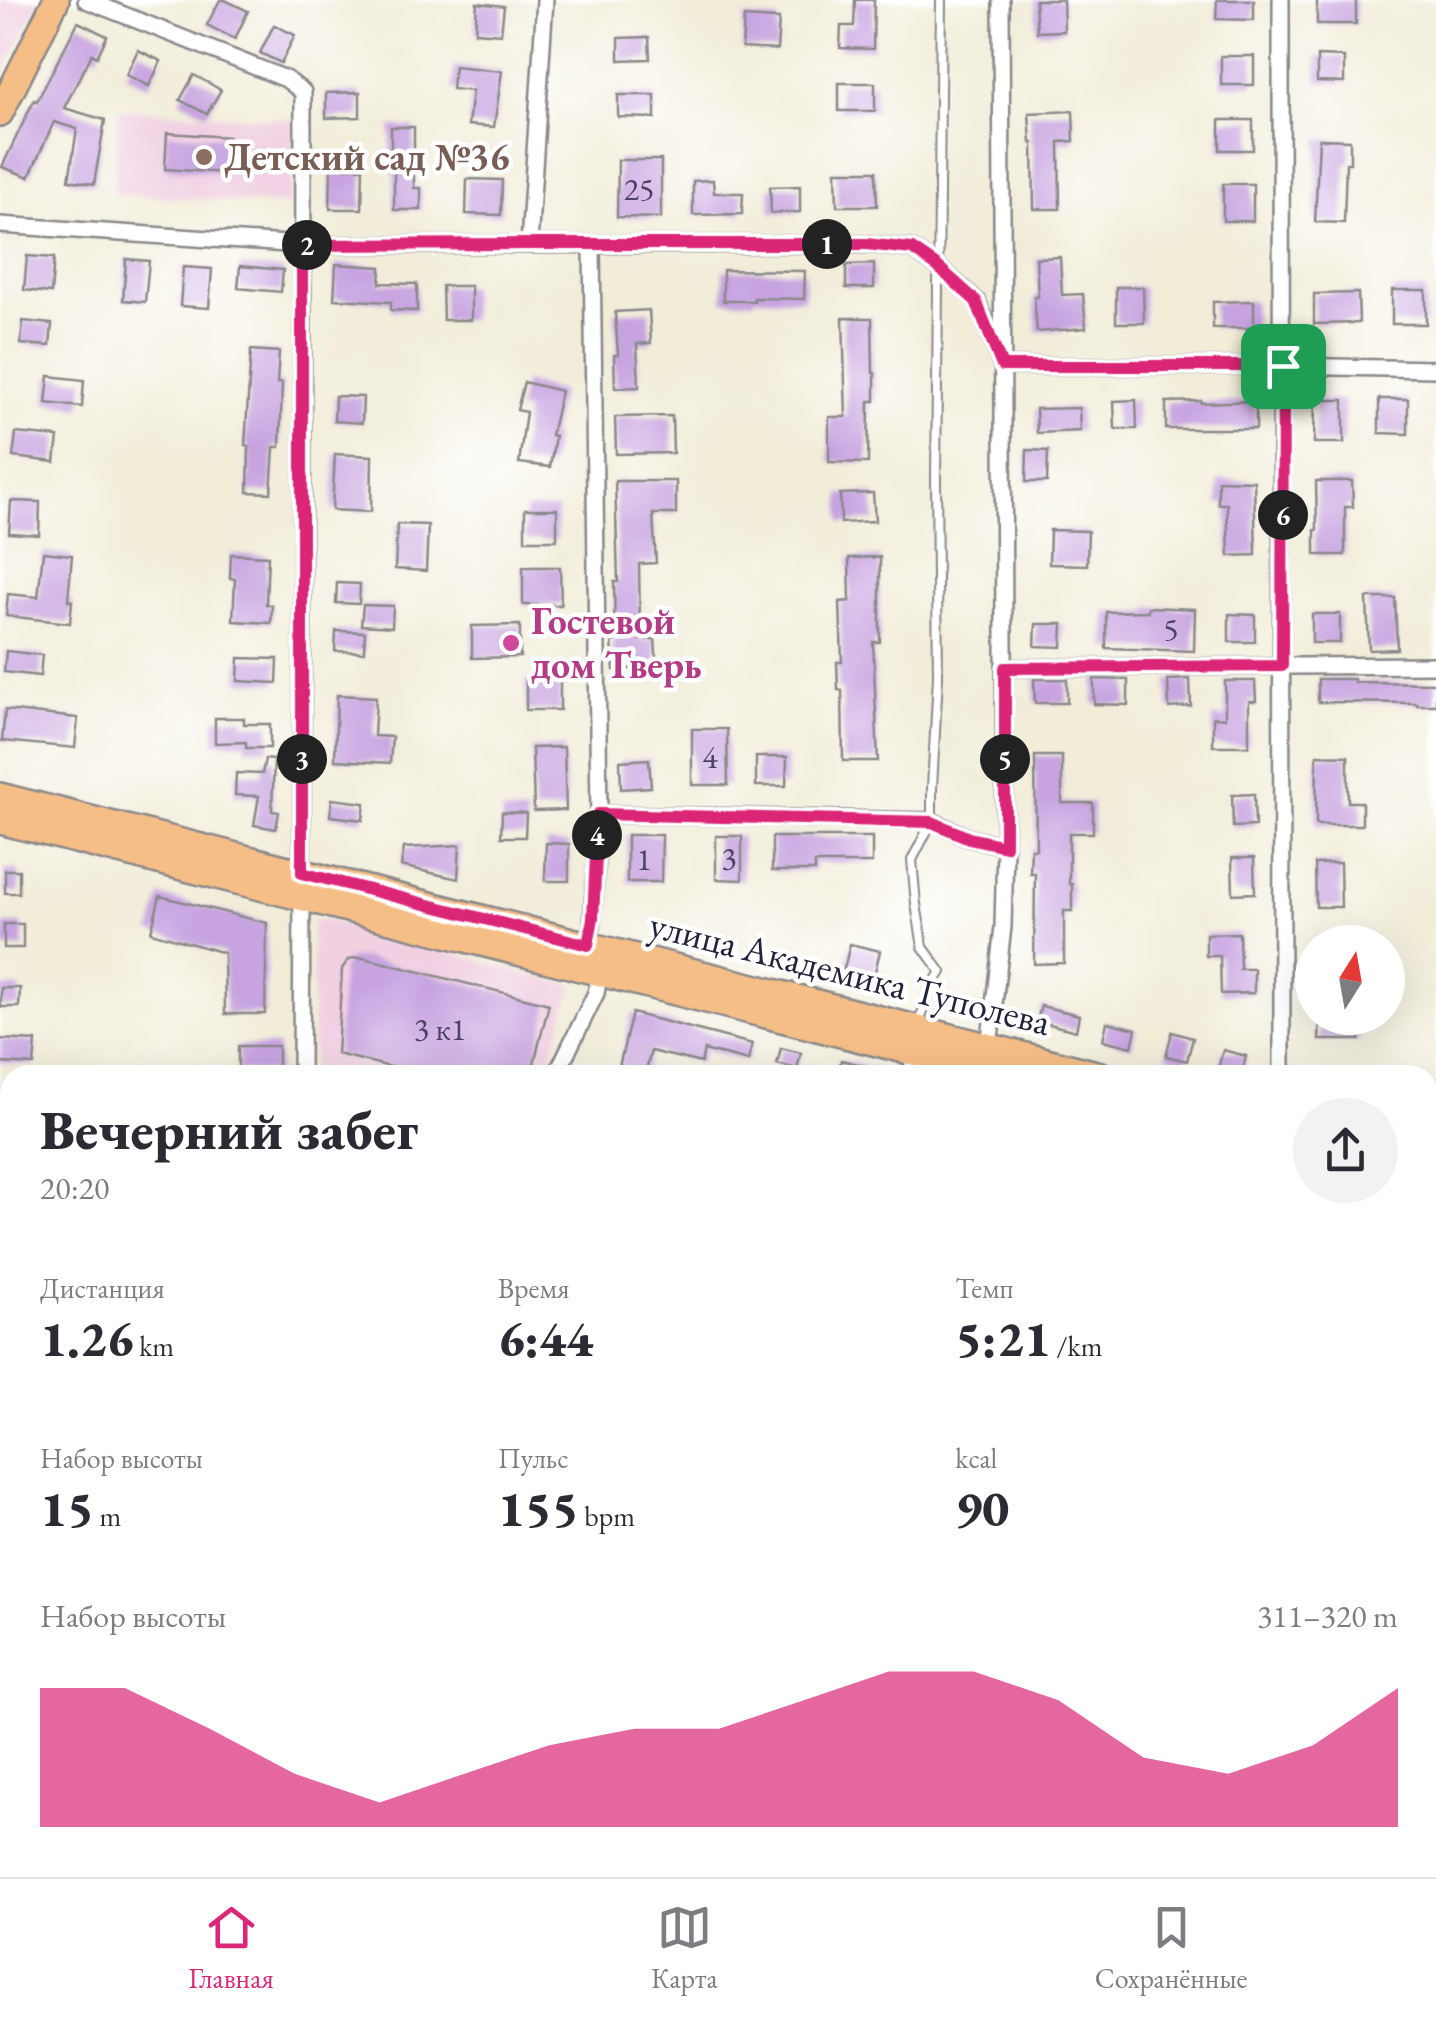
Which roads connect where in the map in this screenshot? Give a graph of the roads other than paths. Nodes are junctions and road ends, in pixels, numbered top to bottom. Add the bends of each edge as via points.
1 (56, 0) edge
2 (86, 0) edge
3 (545, 0) edge
4 (941, 0) edge
5 (1001, 0) edge
6 (1282, 0) edge
7 (0, 113) edge
8 (0, 225) edge
9 (529, 244) junction
10 (302, 245) junction
11 (592, 245) junction
12 (937, 266) junction
13 (1002, 366) junction
14 (1283, 366) junction
15 (1436, 369) edge
16 (1436, 665) edge
17 (1282, 666) junction
18 (1005, 668) junction
19 (0, 796) edge
20 (598, 814) junction
21 (0, 821) edge
22 (932, 822) junction
23 (1005, 846) junction
24 (302, 885) junction
25 (588, 945) junction
26 (600, 972) junction
27 (989, 1047) junction
28 (914, 1052) edge
29 (956, 1063) junction
30 (301, 1065) edge
31 (561, 1065) edge
32 (964, 1065) edge
33 (1061, 1065) edge
34 (1282, 1065) edge

1 - 7 main road
2 - 10 street via 286,79 303,92
3 - 9 street
4 - 12 lane
5 - 13 street
6 - 14 street
8 - 10 street
9 - 10 street
9 - 11 street
10 - 24 street
11 - 12 street via 866,244 912,249
11 - 20 street
12 - 13 street via 976,301
12 - 22 lane
13 - 14 street
13 - 18 street
14 - 15 street
14 - 17 street
16 - 17 street
17 - 18 street
17 - 34 street
18 - 23 street
19 - 24 main road, улица Академика Туполева
20 - 22 street
20 - 25 street
21 - 24 main road, улица Академика Туполева
22 - 23 street
22 - 28 lane via 912,860 924,947 941,972 924,1006
23 - 27 street
24 - 25 main road, улица Академика Туполева via 332,880
24 - 26 main road, улица Академика Туполева
24 - 30 street
25 - 28 main road, улица Академика Туполева
26 - 28 main road, улица Академика Туполева
26 - 31 street
27 - 28 main road, улица Академика Туполева
27 - 29 main road via 978,1059
27 - 33 main road, улица Академика Туполева
28 - 29 main road, улица Академика Туполева
29 - 32 main road, улица Академика Туполева

